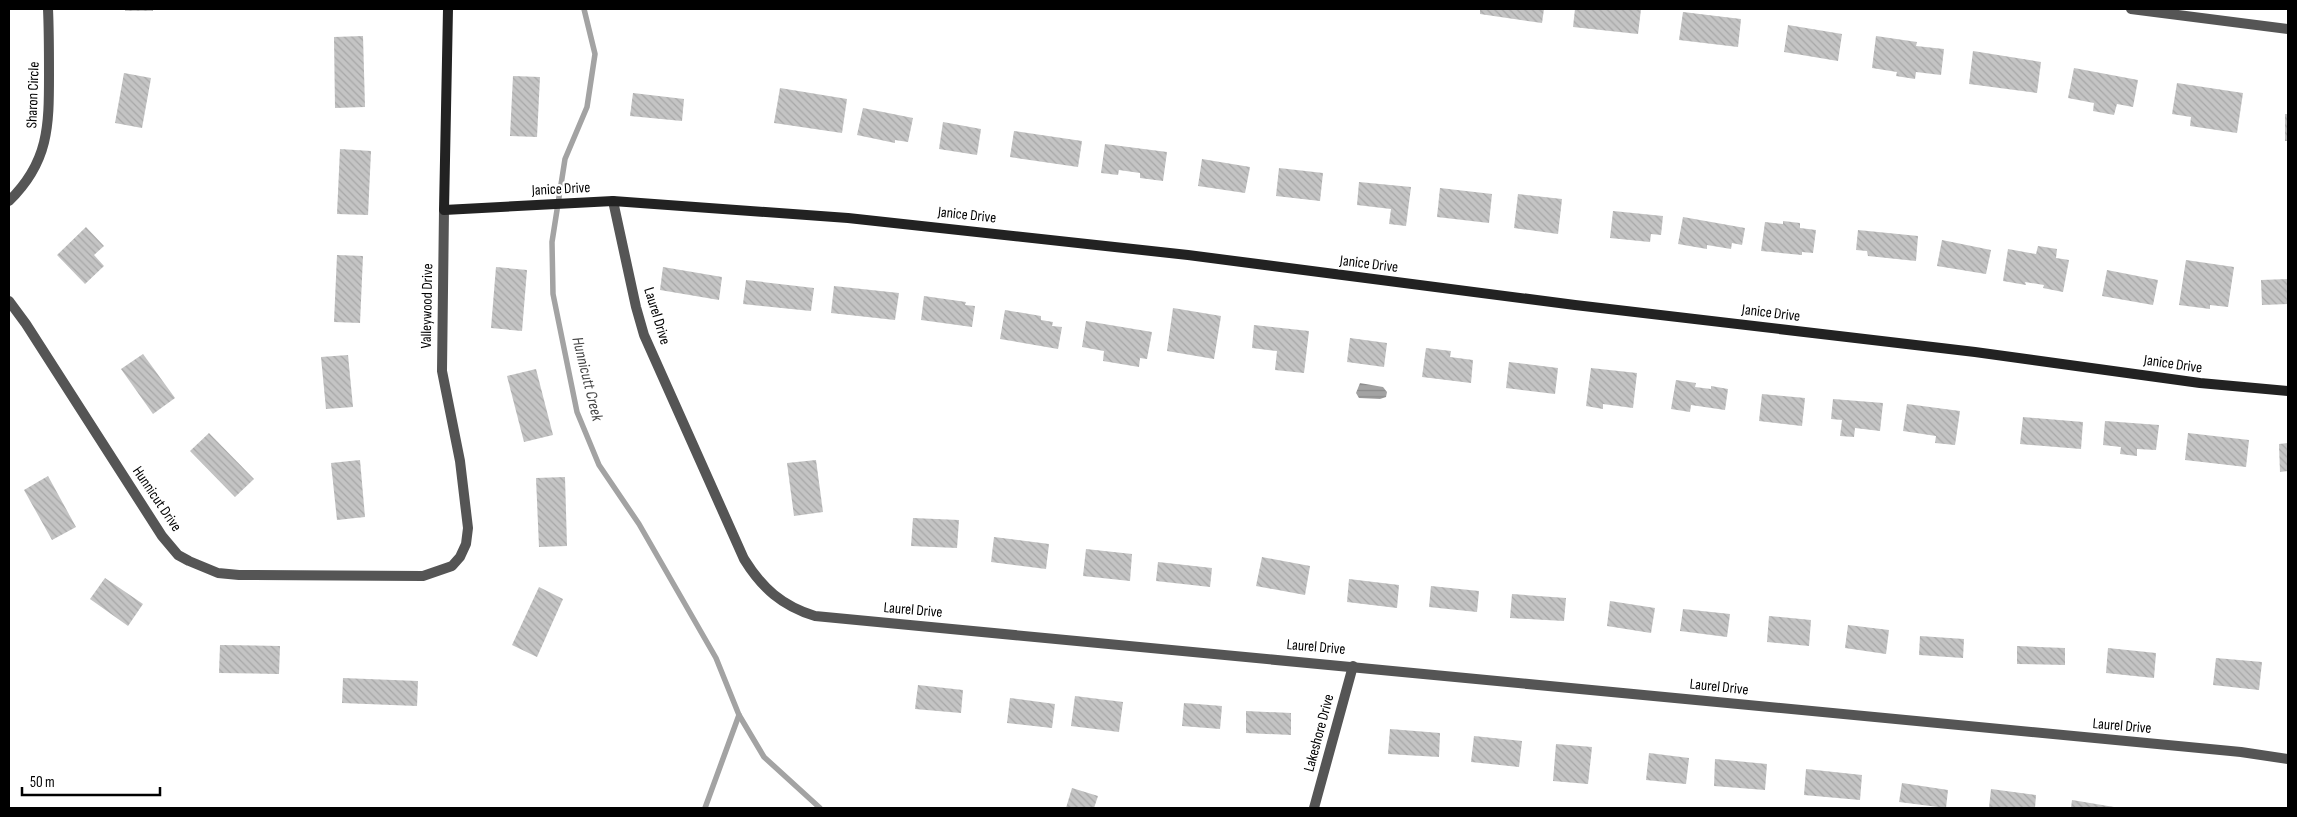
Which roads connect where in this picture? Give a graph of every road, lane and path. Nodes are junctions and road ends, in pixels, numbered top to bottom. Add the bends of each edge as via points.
1 (48, 9) edge
2 (448, 9) edge
3 (2131, 9) edge
4 (2288, 29) edge
5 (9, 201) edge
6 (614, 201) junction
7 (444, 210) junction
8 (9, 301) edge
9 (2288, 391) edge
10 (423, 576) joint
11 (1353, 666) junction
12 (2288, 759) edge
13 (1314, 808) edge

1 - 5 street, Sharon Circle via 48,132 42,154
2 - 7 street, Valleywood Drive
3 - 4 street
6 - 7 street, Janice Drive
6 - 9 street, Janice Drive via 857,219 1125,248 1966,351 2200,383
6 - 11 street, Laurel Drive via 644,335 744,560 760,582 783,603 815,616
7 - 10 street, Valleywood Drive via 442,371 460,461 468,528 466,544 452,566
8 - 10 street, Hunnicut Drive via 162,536 188,561 218,573 239,575
11 - 12 street, Laurel Drive
11 - 13 street, Lakeshore Drive

